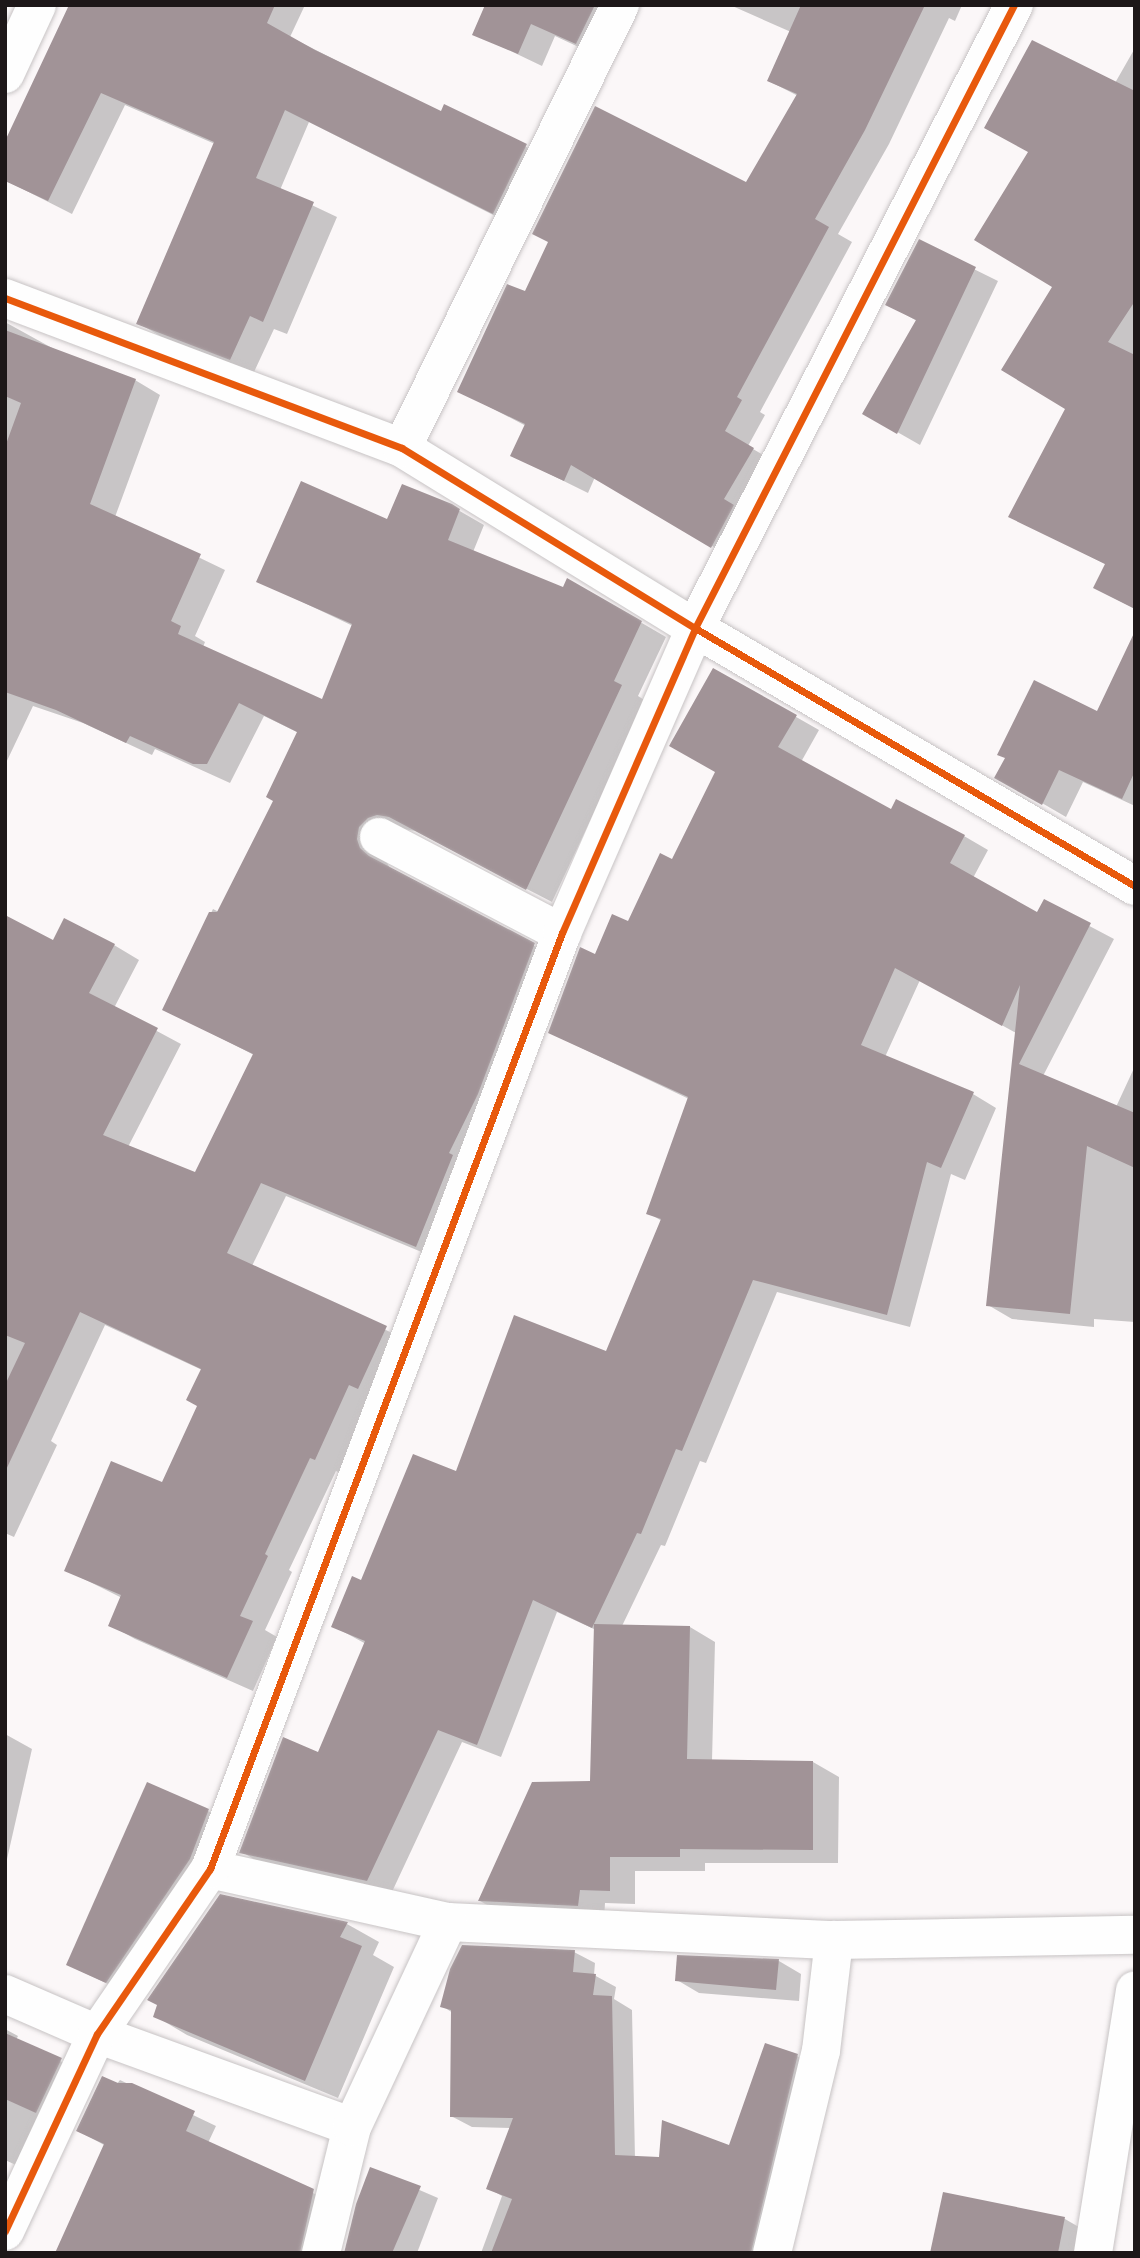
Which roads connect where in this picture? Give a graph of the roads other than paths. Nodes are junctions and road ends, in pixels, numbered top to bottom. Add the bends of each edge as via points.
1 (621, 5) edge
2 (1014, 5) edge
3 (24, 12) edge
4 (5, 74) edge
5 (5, 298) edge
6 (402, 448) junction
7 (695, 628) junction
8 (379, 837) dead end
9 (1135, 886) edge
10 (562, 933) junction
11 (210, 1869) junction
12 (448, 1922) junction
13 (1135, 1935) edge
14 (834, 1940) junction
15 (1135, 1990) edge
16 (5, 1994) edge
17 (97, 2034) junction
18 (352, 2127) junction
19 (5, 2231) edge
20 (322, 2252) edge
21 (772, 2253) edge
22 (1093, 2253) edge

1 - 6 street
2 - 7 street
3 - 4 street
5 - 6 street
6 - 7 street
7 - 9 street
7 - 10 street
8 - 10 street
10 - 11 street
11 - 12 street
11 - 17 street
12 - 14 street
12 - 18 street
13 - 14 street
14 - 21 street via 821,2051
15 - 22 street
16 - 17 street
17 - 18 street
17 - 19 street
18 - 20 street

